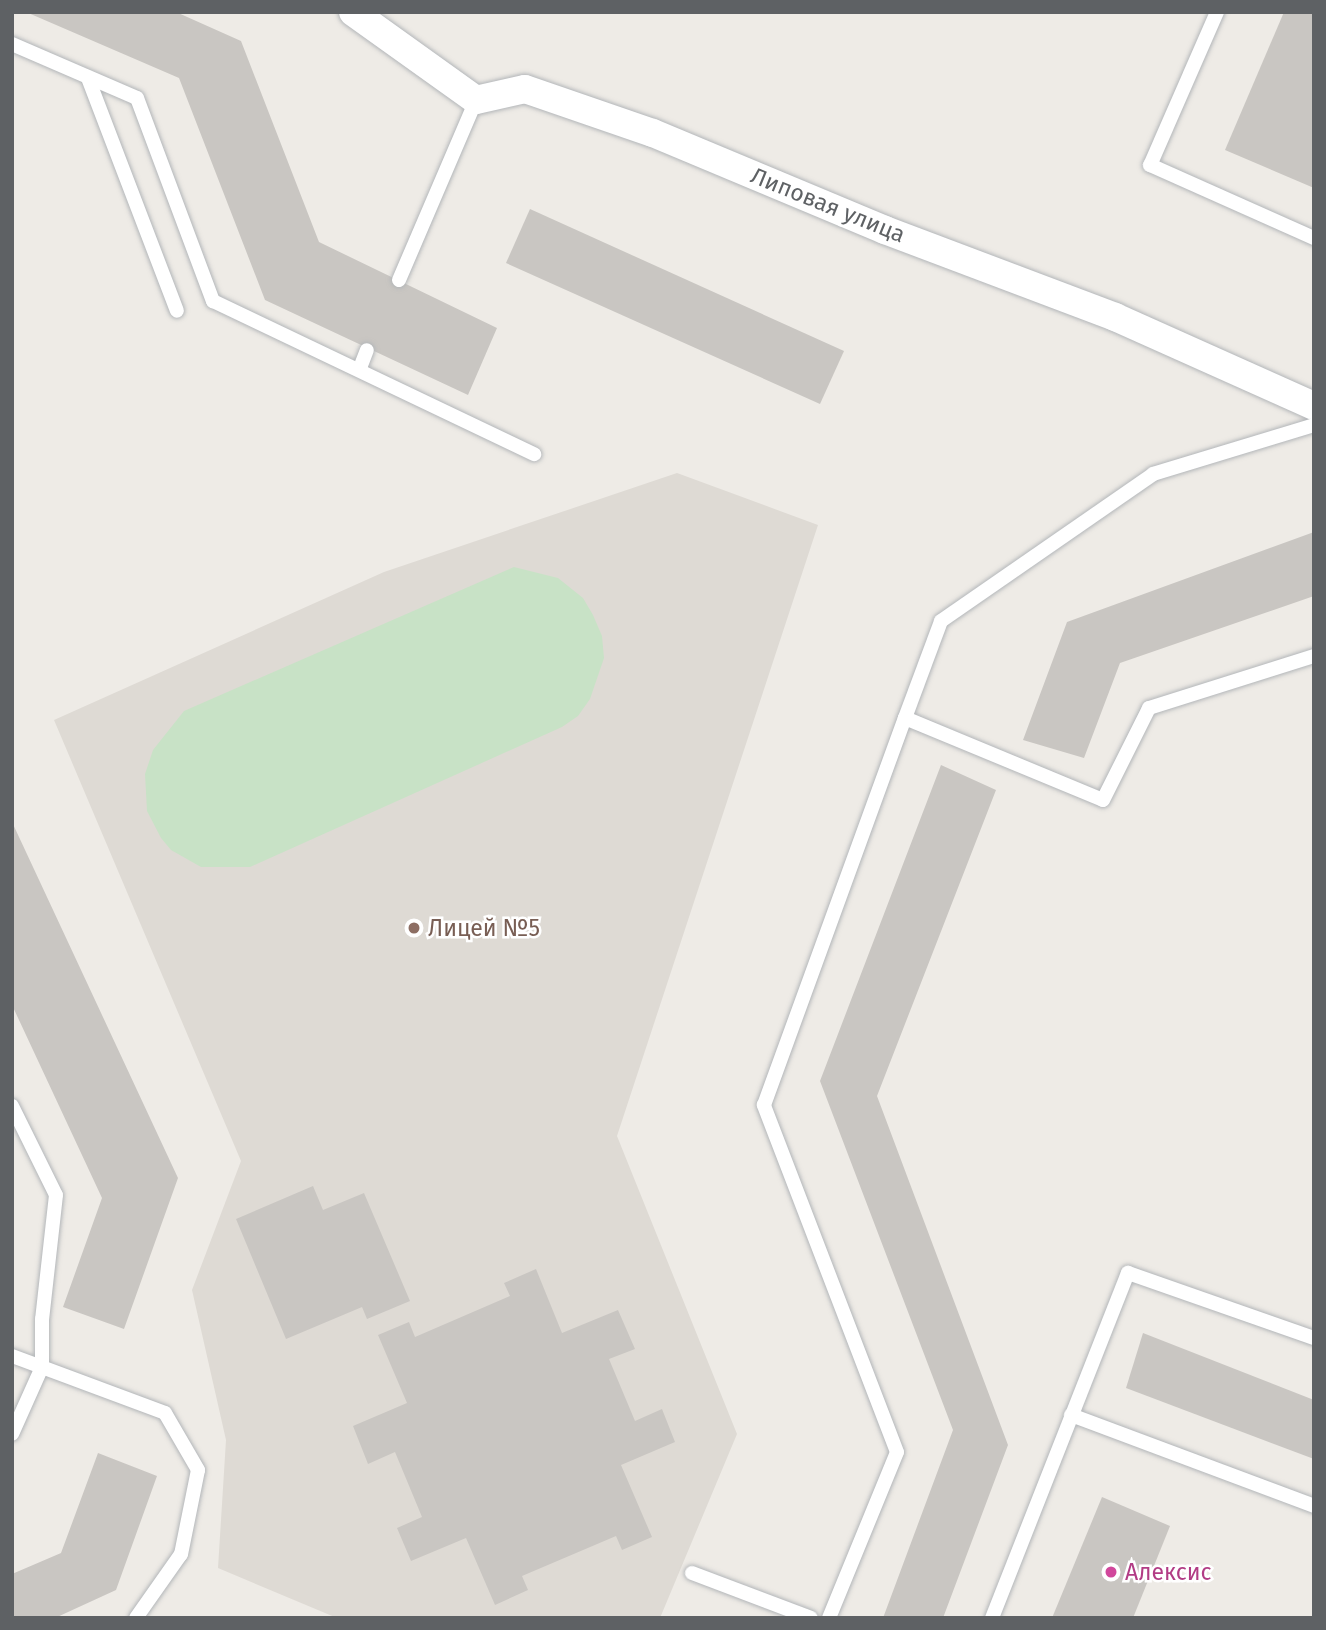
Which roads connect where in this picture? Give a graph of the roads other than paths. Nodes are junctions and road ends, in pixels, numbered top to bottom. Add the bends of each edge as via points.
1 (352, 12) edge
2 (1217, 12) edge
3 (12, 44) edge
4 (88, 78) junction
5 (476, 100) junction
6 (1314, 239) edge
7 (398, 280) dead end
8 (177, 311) dead end
9 (367, 350) dead end
10 (360, 368) junction
11 (1314, 406) edge
12 (1314, 425) edge
13 (534, 454) dead end
14 (1314, 656) edge
15 (905, 718) junction
16 (12, 1106) edge
17 (1314, 1338) edge
18 (12, 1356) edge
19 (42, 1367) junction
20 (1071, 1415) junction
21 (12, 1434) edge
22 (1314, 1506) edge
23 (692, 1573) dead end
24 (135, 1618) edge
25 (811, 1618) edge
26 (829, 1618) edge
27 (992, 1618) edge

1 - 5 street
2 - 6 lane via 1150,165
3 - 4 lane
4 - 8 lane
4 - 10 lane via 137,98 214,301
5 - 7 lane
5 - 11 street, Липовая улица via 525,89 653,133 885,230 1115,317
9 - 10 lane
10 - 13 lane
12 - 15 lane via 1153,474 941,621
14 - 15 lane via 1149,708 1103,800
15 - 26 lane via 764,1105 897,1452
16 - 19 lane via 56,1195 42,1319
17 - 20 lane via 1128,1273
18 - 19 lane
19 - 21 lane
19 - 24 lane via 165,1413 198,1470 181,1554
20 - 22 lane
20 - 27 lane
23 - 25 lane

